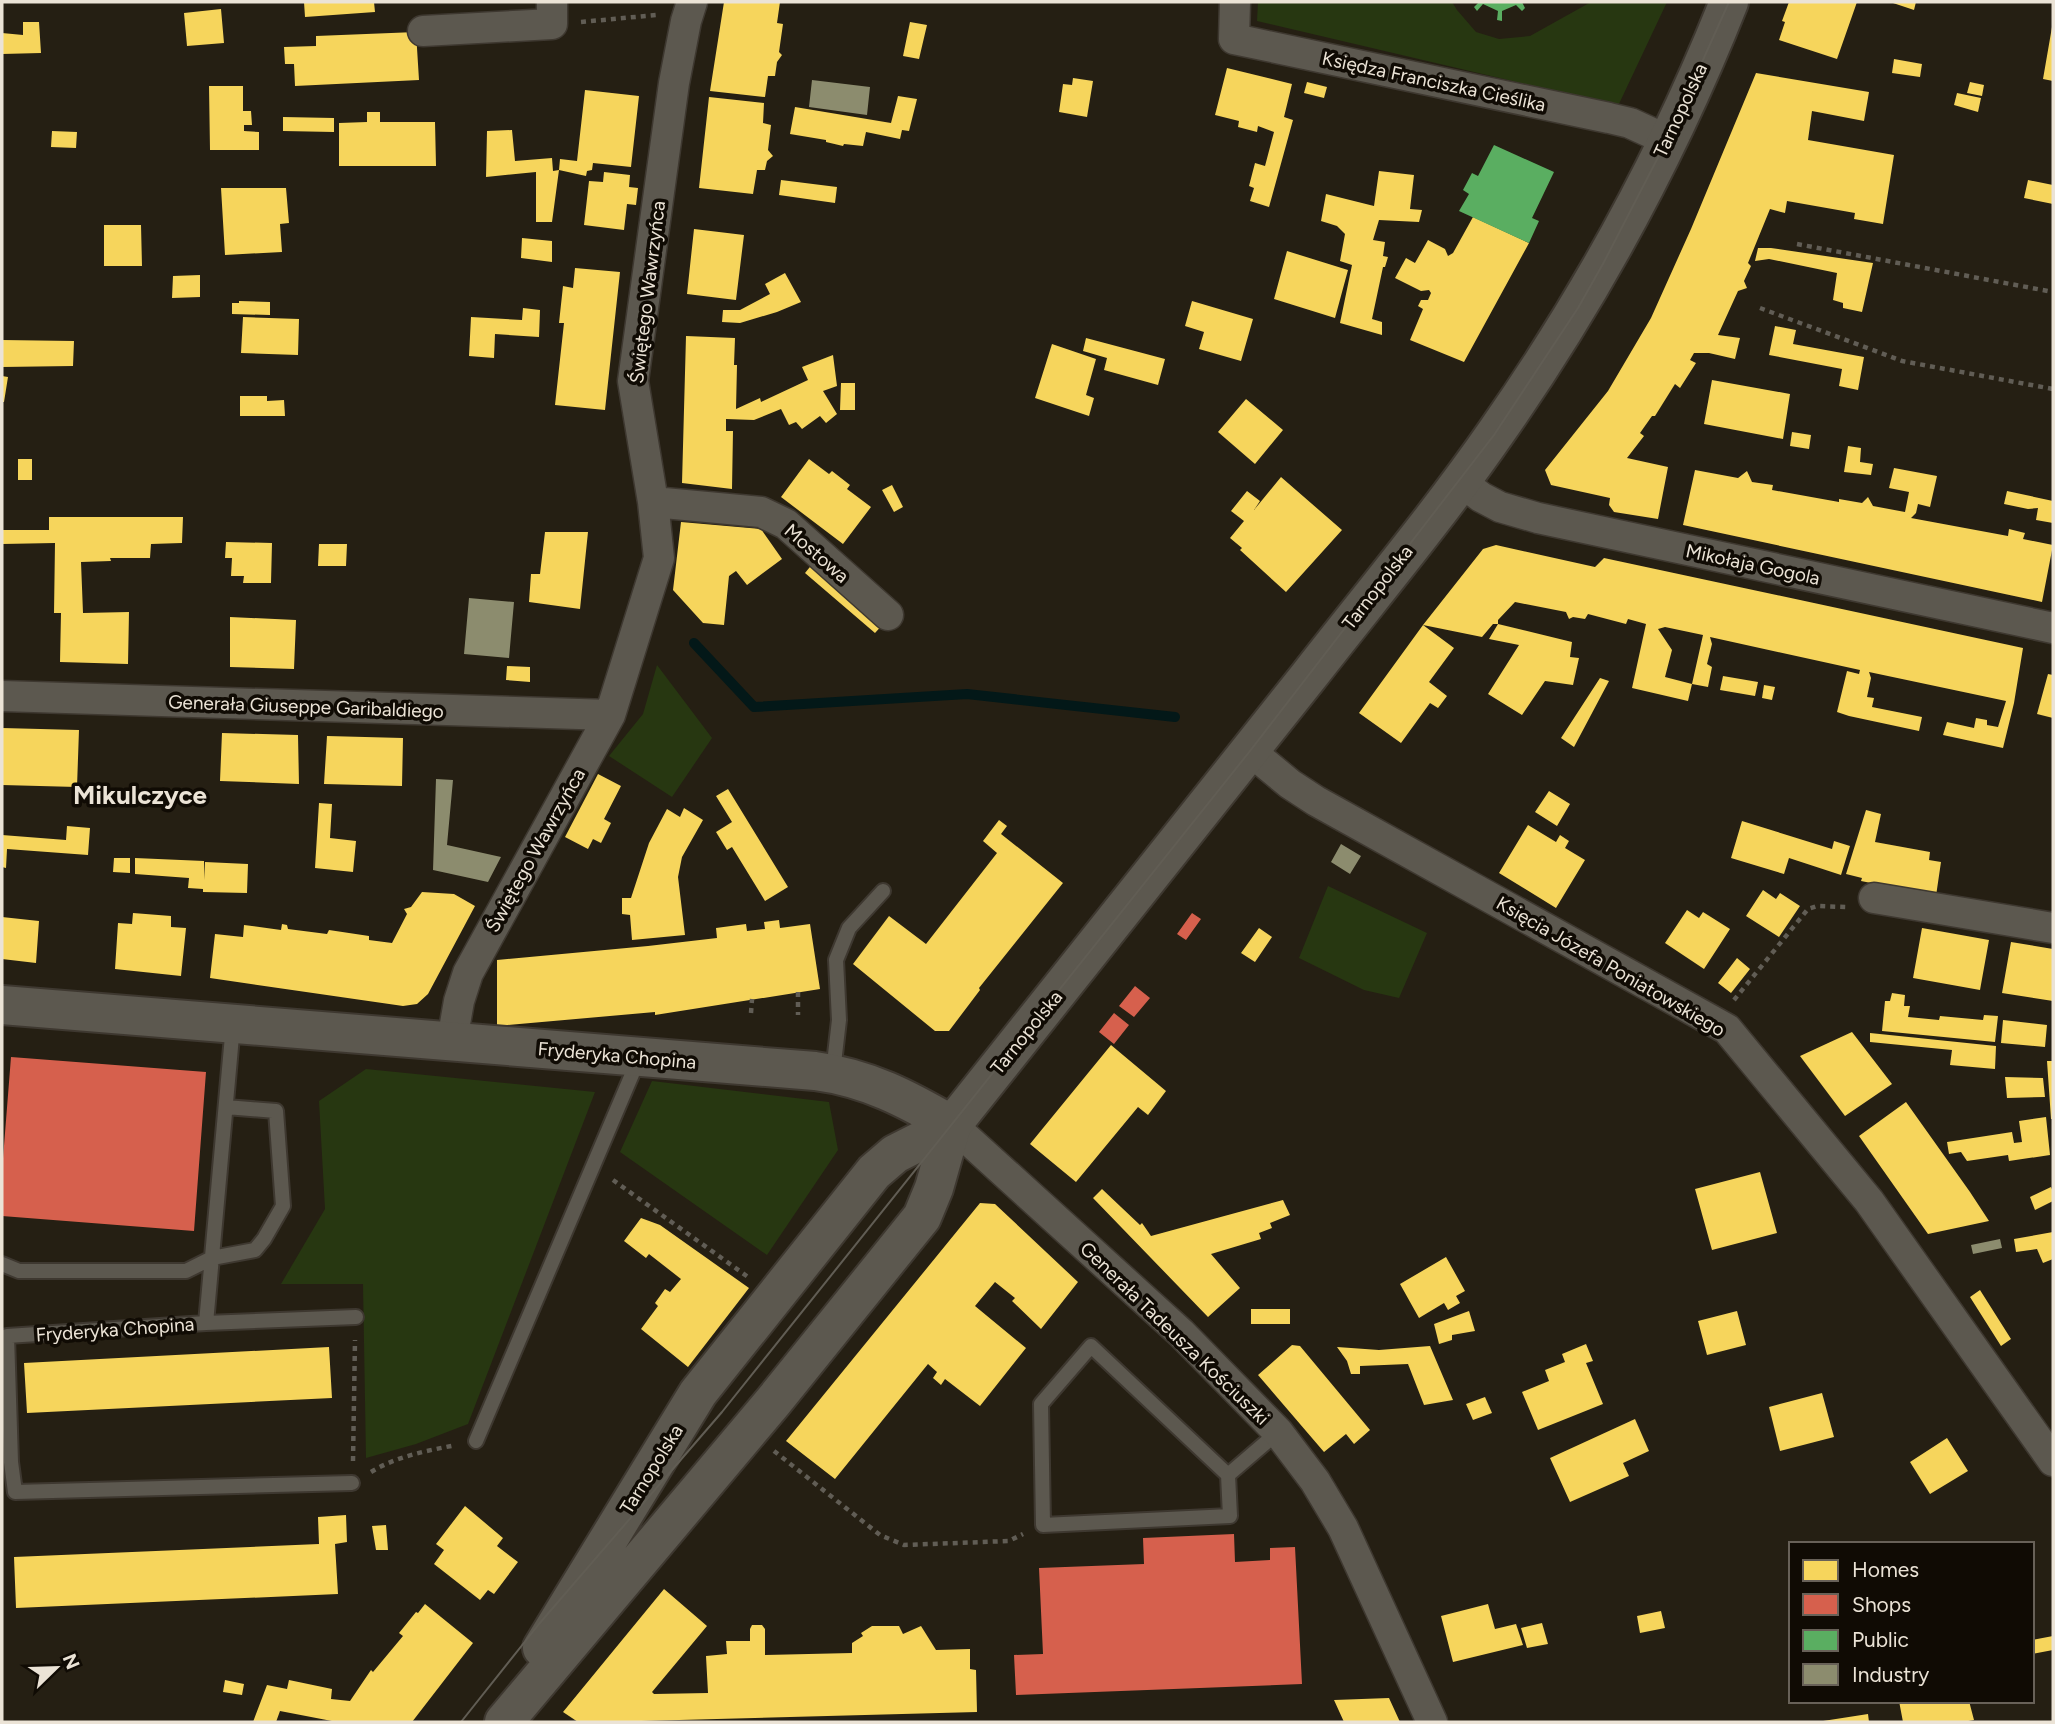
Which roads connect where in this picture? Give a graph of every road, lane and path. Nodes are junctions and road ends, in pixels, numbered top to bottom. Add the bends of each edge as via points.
1 (552, 2) edge
2 (1235, 2) edge
3 (1729, 2) edge
4 (689, 11) edge
5 (580, 22) dead end
6 (423, 31) dead end
7 (1667, 139) junction
8 (1797, 244) dead end
9 (2053, 292) edge
10 (1760, 308) dead end
11 (2053, 389) edge
12 (1460, 481) junction
13 (653, 502) junction
14 (888, 615) dead end
15 (2053, 628) edge
16 (2, 696) edge
17 (610, 715) junction
18 (1250, 751) junction
19 (883, 891) dead end
20 (1874, 898) joint
21 (2053, 928) edge
22 (798, 992) dead end
23 (752, 999) dead end
24 (2, 1004) edge
25 (751, 1013) dead end
26 (798, 1015) dead end
27 (1716, 1023) junction
28 (234, 1024) junction
29 (452, 1041) junction
30 (639, 1056) junction
31 (833, 1074) junction
32 (226, 1107) junction
33 (952, 1125) junction
34 (593, 1166) junction
35 (212, 1258) junction
36 (2, 1264) edge
37 (749, 1277) dead end
38 (356, 1317) joint
39 (206, 1323) junction
40 (1278, 1432) junction
41 (477, 1441) joint
42 (768, 1446) dead end
43 (2053, 1461) edge
44 (1228, 1475) junction
45 (352, 1483) junction
46 (1043, 1525) junction
47 (498, 1722) edge
48 (504, 1722) edge
49 (1432, 1722) edge

1 - 6 street via 552,24
2 - 7 street, Księdza Franciszka Cieślika via 1234,39 1609,118
3 - 7 main road, Tarnopolska
4 - 5 path
4 - 13 street, Świętego Wawrzyńca via 674,83 633,381
7 - 12 main road, Tarnopolska via 1578,308
8 - 9 path
10 - 11 path via 1902,361
12 - 15 street, Mikołaja Gogola via 1500,507 1538,518
12 - 18 main road, Tarnopolska
13 - 14 street, Mostowa via 774,517
13 - 17 street, Świętego Wawrzyńca via 659,558
16 - 17 street, Generała Giuseppe Garibaldiego
17 - 29 street, Świętego Wawrzyńca via 468,973
18 - 27 street, Księcia Józefa Poniatowskiego via 1316,801
18 - 33 main road, Tarnopolska
19 - 31 lane via 849,928 836,960 839,1020
20 - 21 street
20 - 27 path via 1854,907 1808,909
22 - 26 path
23 - 25 path
24 - 28 main road, Fryderyka Chopina
27 - 43 street, Księcia Józefa Poniatowskiego via 1727,1029 1870,1201
28 - 29 main road, Fryderyka Chopina
28 - 32 lane, Fryderyka Chopina
29 - 30 main road, Fryderyka Chopina
30 - 31 main road, Fryderyka Chopina
30 - 34 lane
31 - 33 main road, Fryderyka Chopina via 896,1094
32 - 35 lane, Fryderyka Chopina
32 - 35 lane via 276,1111 282,1206 255,1250
33 - 40 street, Generała Tadeusza Kościuszki via 1181,1332
33 - 47 main road, Tarnopolska via 895,1154 873,1172 723,1360 646,1476
33 - 48 main road, Tarnopolska via 922,1217
34 - 37 path
34 - 41 lane
35 - 36 lane via 186,1271 19,1271
35 - 39 lane, Fryderyka Chopina
38 - 39 lane
38 - 45 path
39 - 45 lane, Fryderyka Chopina via 7,1336 15,1492
40 - 44 lane
40 - 49 street, Generała Tadeusza Kościuszki via 1343,1528
41 - 45 path via 411,1455
42 - 46 path via 880,1535 904,1545 1009,1541
44 - 46 lane via 1230,1516
44 - 46 lane via 1091,1346 1041,1404

